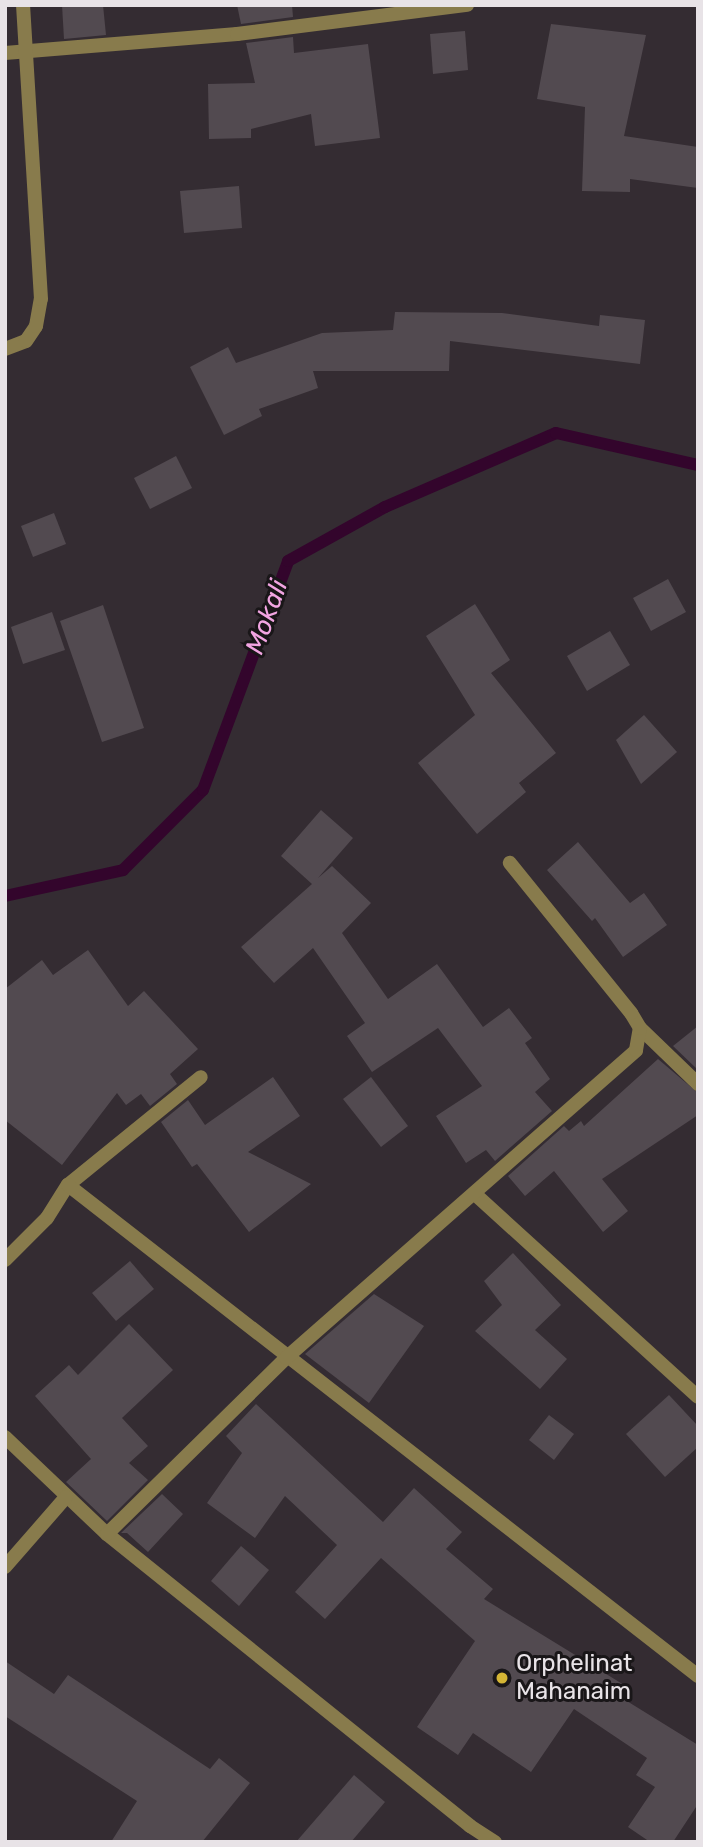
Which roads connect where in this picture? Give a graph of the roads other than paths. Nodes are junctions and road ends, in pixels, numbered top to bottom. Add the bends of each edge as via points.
1 (23, 5) edge
2 (467, 5) edge
3 (23, 52) junction
4 (5, 53) edge
5 (5, 349) edge
6 (510, 863) dead end
7 (640, 1027) junction
8 (201, 1077) dead end
9 (698, 1084) edge
10 (68, 1185) junction
11 (476, 1195) junction
12 (5, 1260) edge
13 (286, 1358) junction
14 (698, 1397) edge
15 (5, 1437) edge
16 (66, 1497) junction
17 (107, 1534) junction
18 (5, 1567) edge
19 (698, 1676) edge
20 (495, 1842) edge

1 - 3 street
2 - 3 street via 237,34
3 - 4 street
3 - 5 street via 41,299 36,326 26,341
6 - 7 street
7 - 9 street
7 - 11 street via 636,1050
8 - 10 street
10 - 12 street via 47,1217
10 - 13 street
11 - 13 street
11 - 14 street
13 - 17 street
13 - 19 street via 567,1570
15 - 16 street
16 - 17 street
16 - 18 street
17 - 20 street

